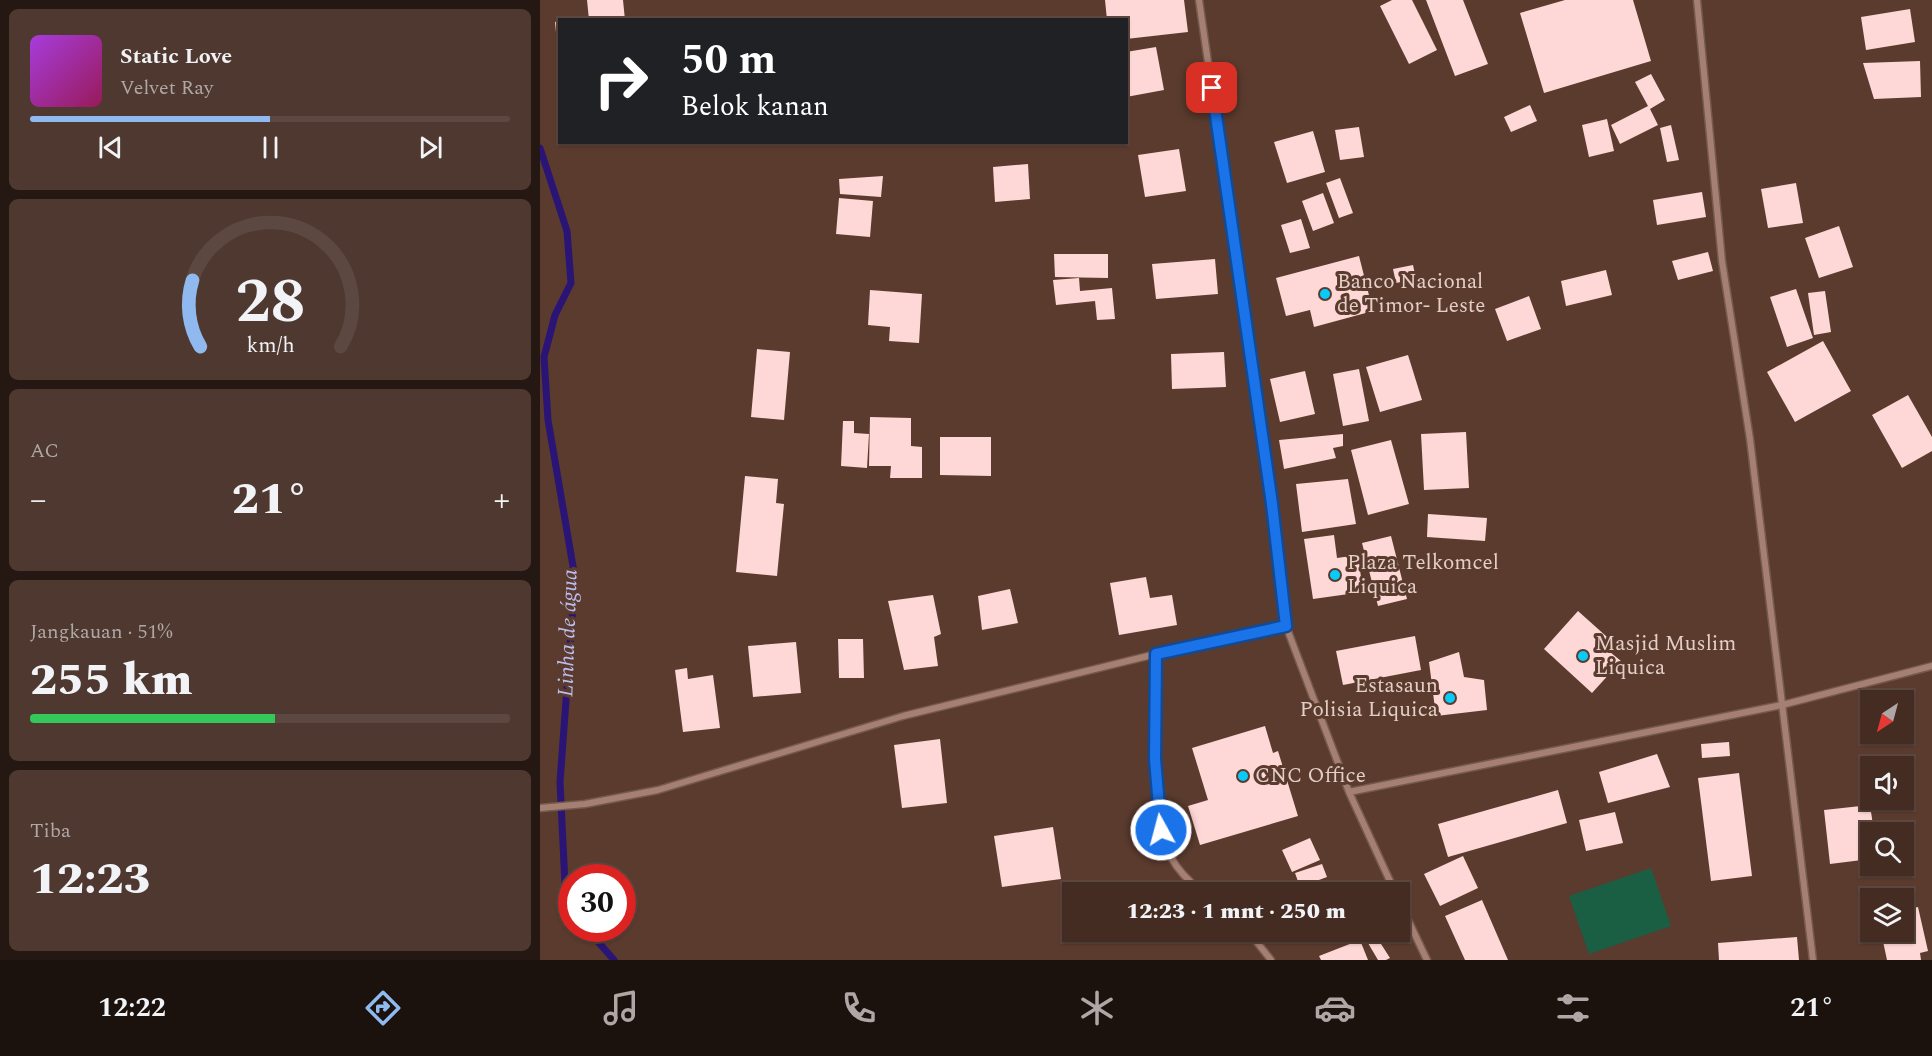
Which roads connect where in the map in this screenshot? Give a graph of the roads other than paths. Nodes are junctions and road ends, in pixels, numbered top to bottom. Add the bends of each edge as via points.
1 (1199, 0) edge
2 (1697, 0) edge
3 (1286, 626) junction
4 (1156, 654) junction
5 (1932, 666) edge
6 (1782, 705) junction
7 (1349, 792) junction
8 (540, 808) edge
9 (1189, 882) edge
10 (1390, 882) edge
11 (1410, 924) edge
12 (1257, 942) edge
13 (1271, 960) edge
14 (1427, 960) edge
15 (1813, 960) edge

1 - 3 street
2 - 6 street via 1722,261 1750,439
3 - 4 street
3 - 7 street
4 - 8 street via 903,716 658,790
4 - 9 street via 1155,759 1161,830 1172,859
5 - 6 street
6 - 7 street
6 - 15 street
7 - 10 street
11 - 14 street
12 - 13 street

